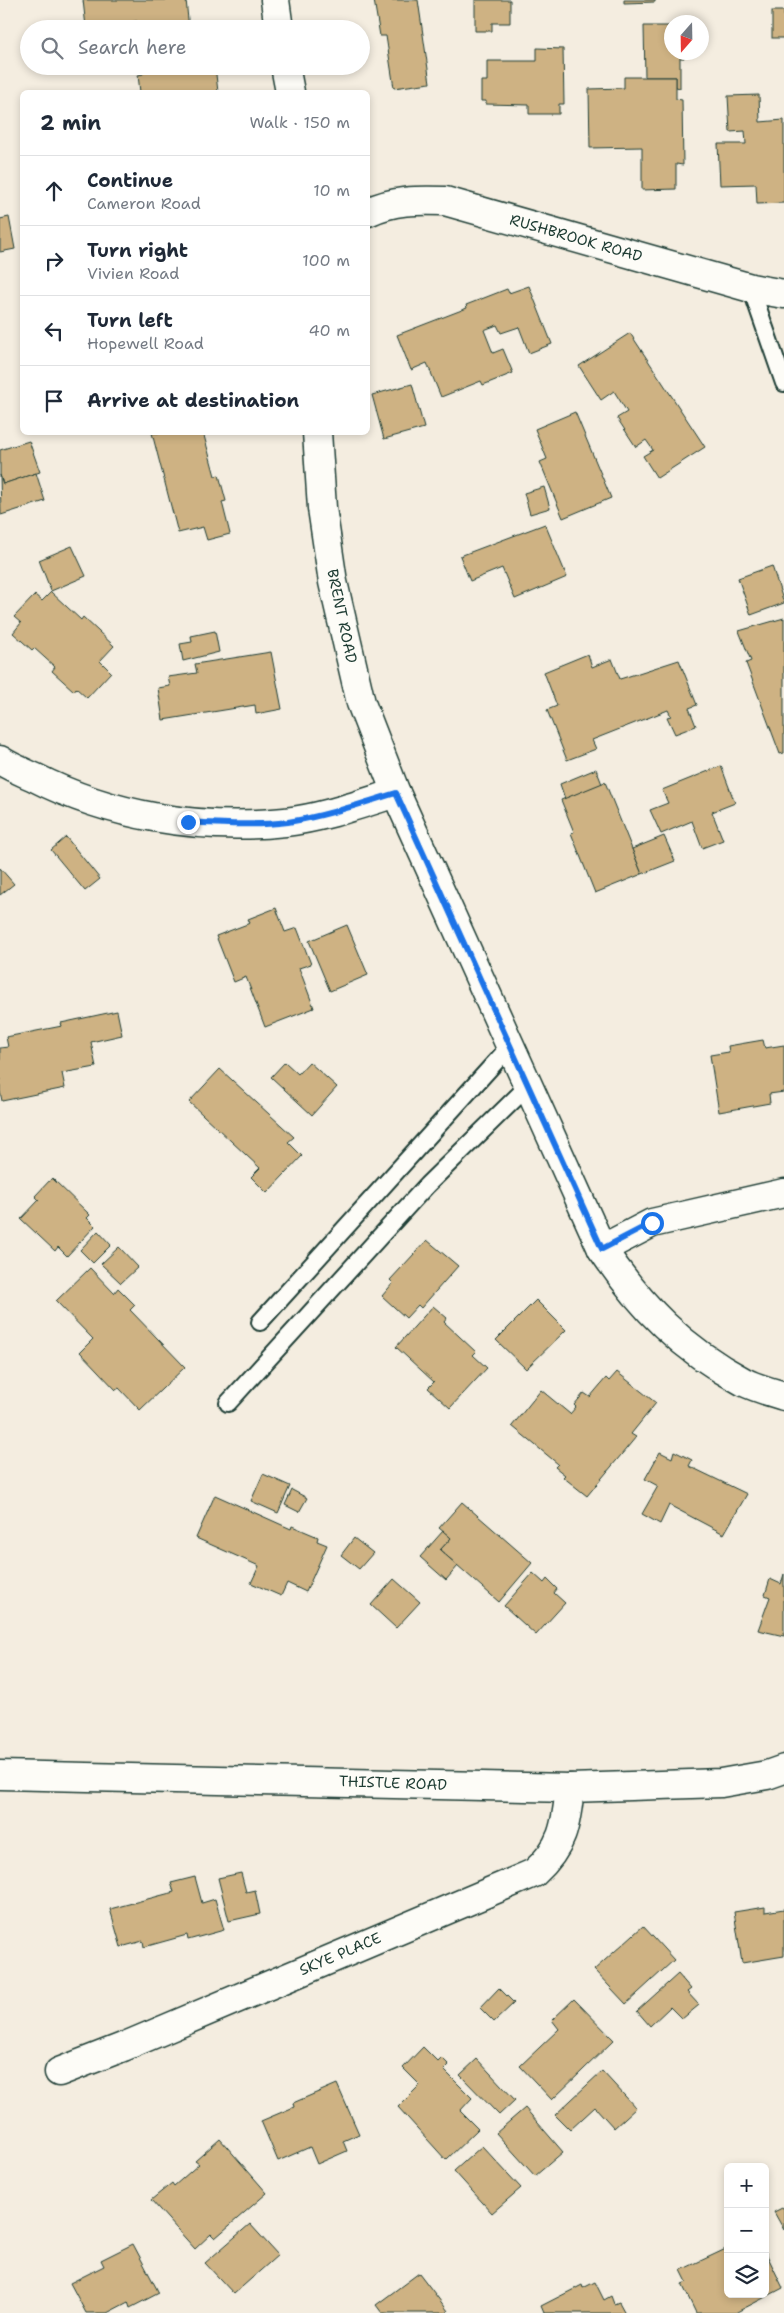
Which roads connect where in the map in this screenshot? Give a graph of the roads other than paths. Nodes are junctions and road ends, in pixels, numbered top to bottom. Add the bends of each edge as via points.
1 (275, 0) edge
2 (278, 20) edge
3 (287, 75) edge
4 (290, 90) edge
5 (370, 211) edge
6 (751, 288) junction
7 (784, 294) edge
8 (784, 383) edge
9 (316, 435) edge
10 (0, 760) edge
11 (396, 793) junction
12 (510, 1046) junction
13 (528, 1086) junction
14 (784, 1193) edge
15 (602, 1249) junction
16 (260, 1322) dead end
17 (784, 1396) edge
18 (228, 1403) dead end
19 (784, 1769) edge
20 (0, 1775) edge
21 (570, 1788) junction
22 (59, 2072) dead end

1 - 2 street
3 - 4 street
5 - 6 street, RUSHBROOK ROAD via 384,204 414,200 445,201
6 - 7 street, RUSHBROOK ROAD
6 - 8 lane
9 - 11 street, BRENT ROAD via 322,508 333,582 361,703
10 - 11 street via 62,792 124,810 188,822 238,825 287,822
11 - 12 street, BRENT ROAD
12 - 13 street, BRENT ROAD
12 - 16 lane
13 - 15 street, BRENT ROAD
13 - 18 lane via 427,1185
14 - 15 street via 652,1223
15 - 17 street, BRENT ROAD via 630,1289 660,1322 697,1353 746,1383
19 - 21 street, THISTLE ROAD via 722,1783
20 - 21 street, THISTLE ROAD
21 - 22 street, SKYE PLACE via 563,1833 550,1858 534,1873

